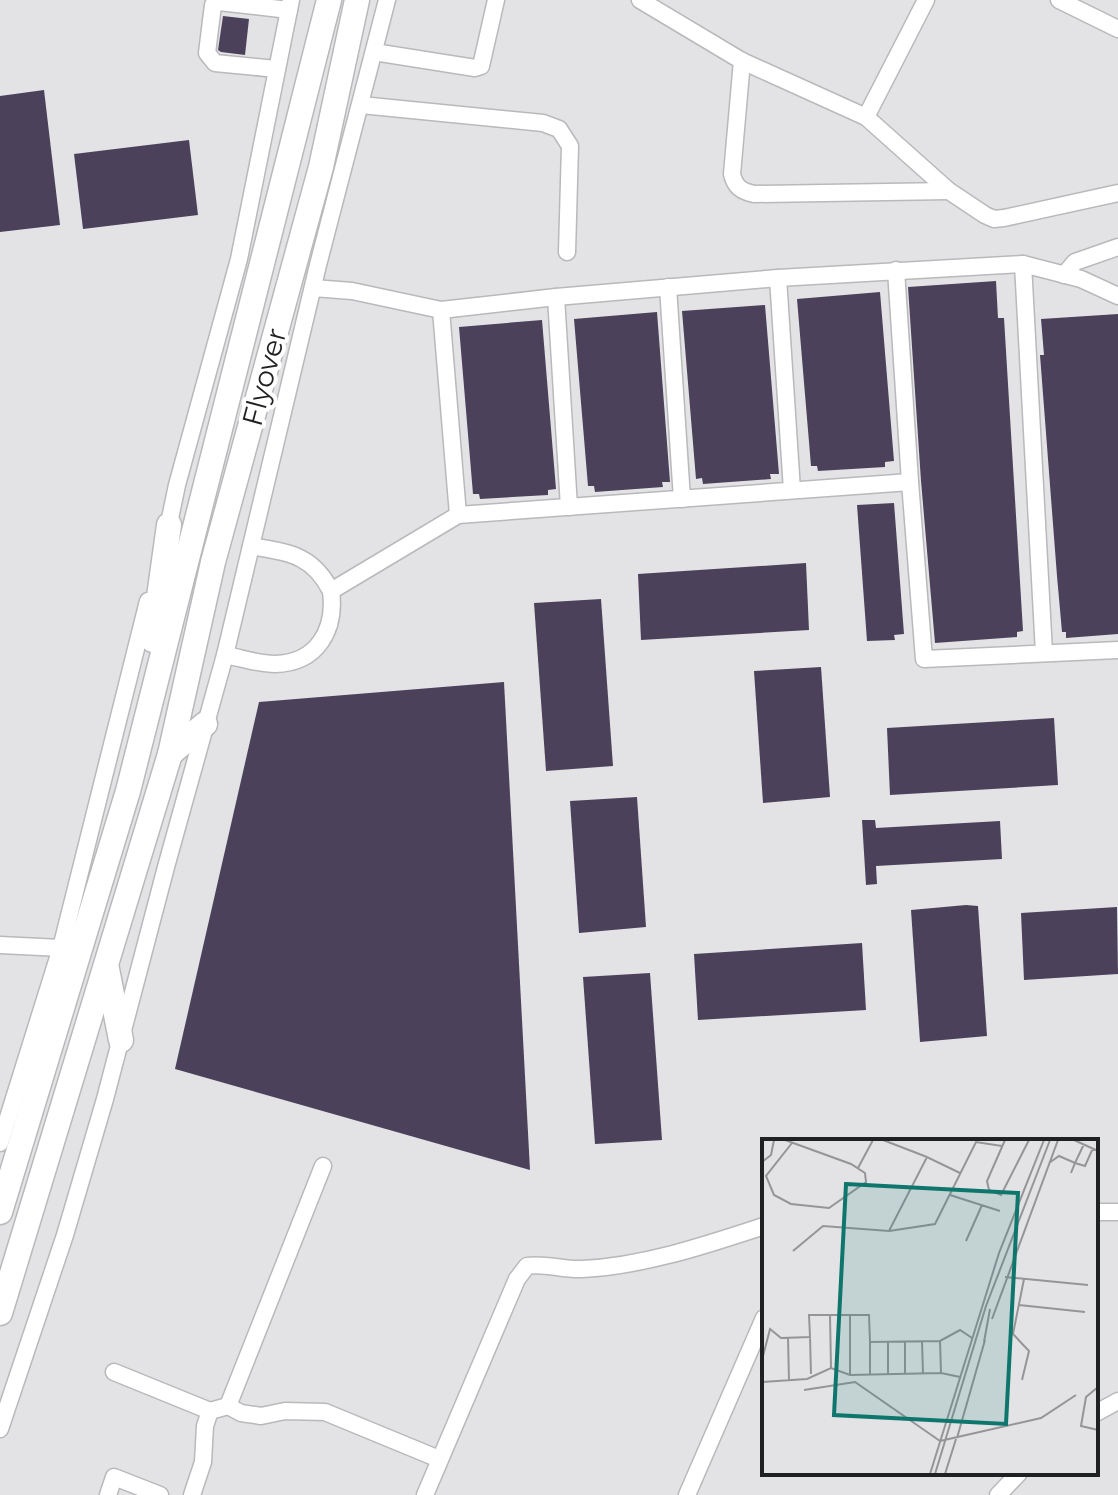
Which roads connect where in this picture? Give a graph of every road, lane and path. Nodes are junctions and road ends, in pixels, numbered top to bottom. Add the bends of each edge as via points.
1 (329, 0) edge
2 (357, 0) edge
3 (387, 0) edge
4 (496, 0) edge
5 (640, 0) edge
6 (926, 0) edge
7 (1059, 0) edge
8 (290, 5) edge
9 (1118, 29) edge
10 (374, 52) junction
11 (742, 61) junction
12 (276, 69) junction
13 (361, 105) junction
14 (866, 117) junction
15 (949, 191) junction
16 (1118, 193) edge
17 (1118, 247) edge
18 (567, 252) dead end
19 (1023, 264) junction
20 (896, 270) junction
21 (1064, 275) junction
22 (778, 278) junction
23 (668, 287) junction
24 (313, 288) junction
25 (1118, 296) edge
26 (556, 297) junction
27 (441, 310) junction
28 (910, 482) junction
29 (792, 490) junction
30 (682, 499) junction
31 (569, 507) junction
32 (458, 515) junction
33 (169, 525) junction
34 (251, 546) junction
35 (331, 591) junction
36 (1118, 650) edge
37 (1044, 653) junction
38 (225, 655) junction
39 (151, 698) junction
40 (205, 724) junction
41 (170, 754) junction
42 (0, 945) edge
43 (61, 948) junction
44 (107, 967) junction
45 (121, 1040) junction
46 (0, 1143) edge
47 (323, 1166) dead end
48 (0, 1212) edge
49 (762, 1227) edge
50 (0, 1313) edge
51 (762, 1323) edge
52 (114, 1372) dead end
53 (1118, 1401) edge
54 (228, 1406) junction
55 (210, 1411) junction
56 (1098, 1412) edge
57 (0, 1429) edge
58 (439, 1459) junction
59 (1017, 1475) edge
60 (108, 1495) edge
61 (160, 1495) edge
62 (192, 1495) edge
63 (425, 1495) edge
64 (687, 1495) edge
65 (998, 1495) edge

1 - 39 highway, Flyover
2 - 41 highway, Flyover via 321,167 198,628
3 - 10 street
4 - 10 street via 481,66
5 - 11 street
6 - 14 street
7 - 9 street
8 - 12 street
8 - 12 street via 219,2 210,12 210,59
10 - 13 street
11 - 14 street
11 - 15 street via 732,174 742,191
12 - 33 street via 239,259
13 - 18 street via 543,123 559,129 570,146
13 - 24 street
14 - 15 street
15 - 16 street via 994,219
17 - 21 street via 1075,262
19 - 20 street
19 - 21 street
19 - 37 street
20 - 22 street
20 - 28 street
21 - 25 street
22 - 23 street
22 - 29 street
23 - 26 street
23 - 30 street
24 - 27 street
24 - 34 street
26 - 27 street
26 - 31 street
27 - 32 street
28 - 29 street
28 - 37 street via 924,659
29 - 30 street
30 - 31 street
31 - 32 street
32 - 35 street
33 - 39 highway via 148,676
33 - 43 street
34 - 35 street via 301,557
34 - 38 street
35 - 38 street via 334,612 328,631 302,659 279,664
36 - 37 street
38 - 40 street
39 - 48 highway via 128,791
40 - 41 highway
40 - 45 street
41 - 44 highway, Flyover
42 - 43 street
43 - 46 street
44 - 45 highway
44 - 50 highway, Flyover
45 - 57 street via 65,1235
47 - 54 street
49 - 58 street via 621,1264 583,1269 527,1266
51 - 64 street
52 - 55 street
53 - 56 street
54 - 55 street
54 - 58 street via 261,1416 325,1412
55 - 62 street
58 - 63 street
59 - 65 street
60 - 61 street via 114,1477

